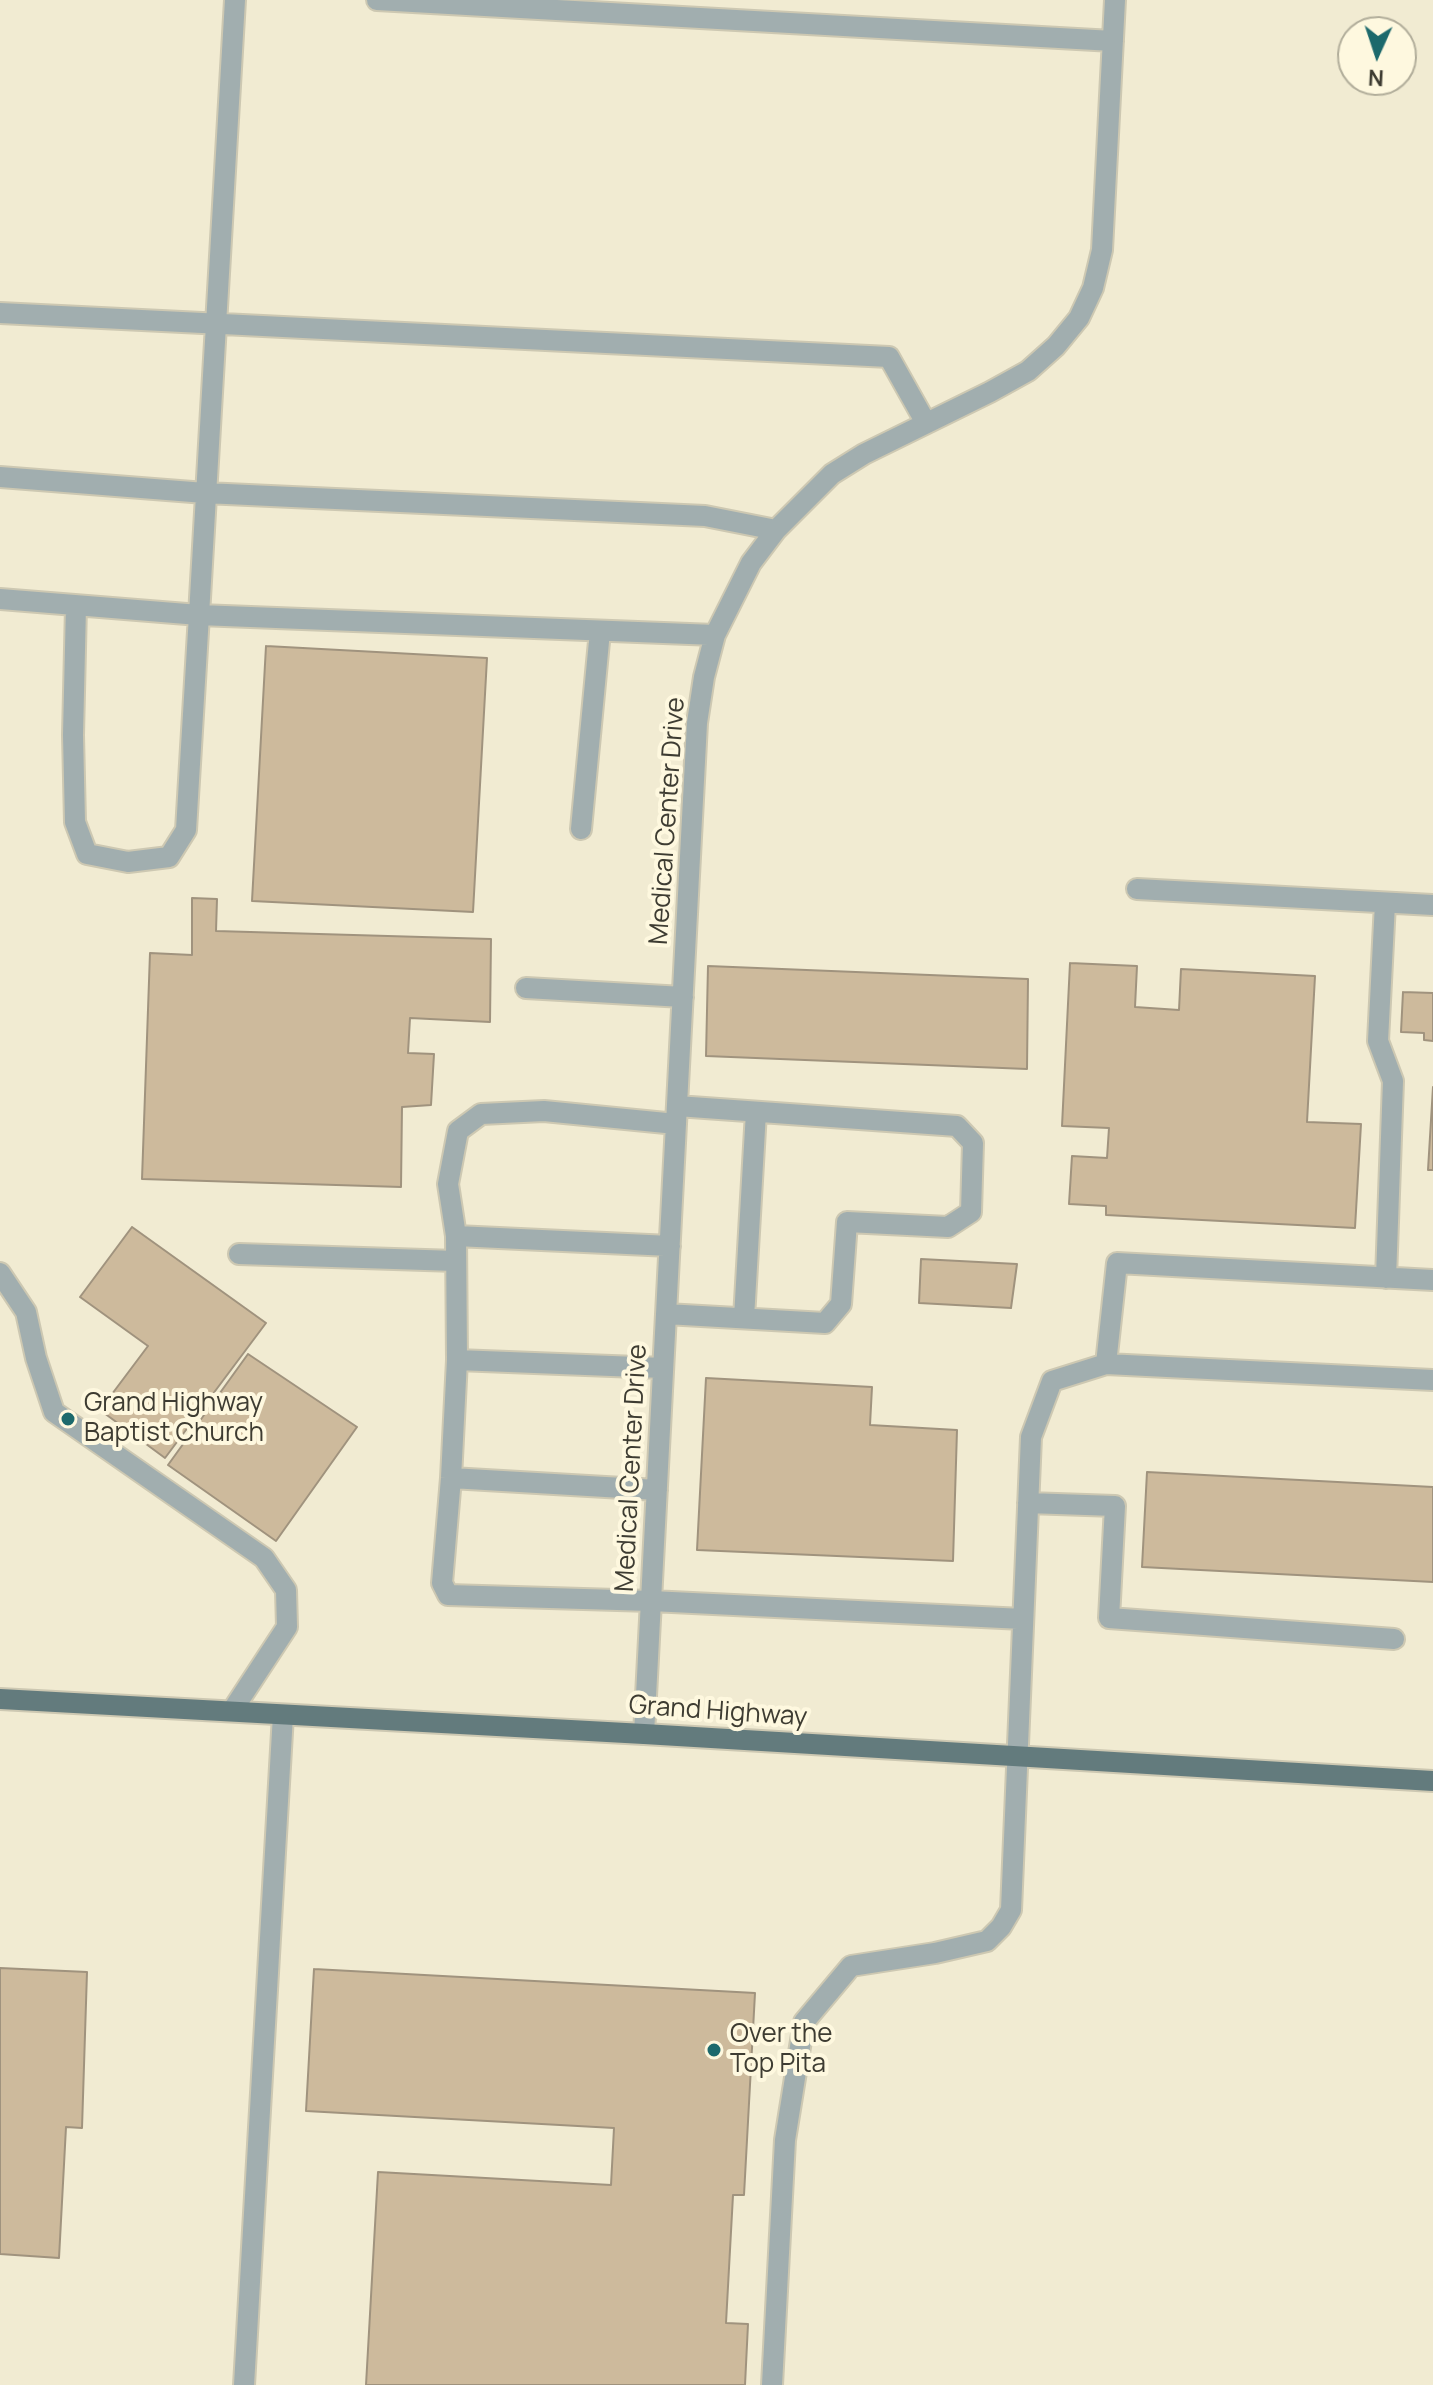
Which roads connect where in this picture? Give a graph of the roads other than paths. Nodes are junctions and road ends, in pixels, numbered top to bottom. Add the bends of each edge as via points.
1 (235, 0) edge
2 (377, 0) edge
3 (1115, 0) edge
4 (1113, 41) junction
5 (0, 313) edge
6 (216, 324) junction
7 (926, 423) junction
8 (0, 477) edge
9 (205, 493) junction
10 (776, 530) junction
11 (0, 599) edge
12 (76, 606) junction
13 (199, 615) junction
14 (600, 631) junction
15 (715, 635) junction
16 (581, 829) dead end
17 (1137, 889) dead end
18 (1385, 903) junction
19 (1433, 905) edge
20 (526, 988) dead end
21 (683, 997) junction
22 (756, 1112) junction
23 (676, 1115) junction
24 (456, 1236) junction
25 (670, 1246) junction
26 (239, 1254) dead end
27 (456, 1261) junction
28 (0, 1273) edge
29 (1386, 1278) junction
30 (1433, 1280) edge
31 (666, 1314) junction
32 (744, 1318) junction
33 (457, 1360) junction
34 (1106, 1364) junction
35 (663, 1368) junction
36 (1433, 1380) edge
37 (451, 1478) junction
38 (657, 1490) junction
39 (1028, 1503) junction
40 (651, 1601) junction
41 (1023, 1619) junction
42 (1394, 1639) dead end
43 (0, 1699) edge
44 (232, 1711) junction
45 (283, 1715) junction
46 (644, 1734) junction
47 (1018, 1757) junction
48 (1433, 1781) edge
49 (244, 2385) edge
50 (772, 2385) edge

1 - 6 street
2 - 4 street
3 - 4 street, Medical Center Drive
4 - 7 street, Medical Center Drive via 1102,250 1079,318 1028,371
5 - 6 street
6 - 7 street via 889,357
6 - 9 street
7 - 10 street, Medical Center Drive via 832,474
8 - 9 street
9 - 10 street via 705,516
9 - 13 street
10 - 15 street, Medical Center Drive via 751,563
11 - 12 street
12 - 13 street
12 - 13 street via 75,822 87,854 128,862 169,857 186,830
13 - 14 street
14 - 15 street
14 - 16 street
15 - 21 street, Medical Center Drive via 697,723
17 - 18 street
18 - 19 street
18 - 29 street via 1378,1041 1393,1081
20 - 21 street
21 - 23 street, Medical Center Drive
22 - 23 street
22 - 32 street
22 - 32 street via 957,1126 973,1143 971,1212 948,1227 847,1222 841,1304 825,1323
23 - 24 street via 481,1114 458,1131 451,1158 448,1184
23 - 25 street, Medical Center Drive
24 - 25 street
24 - 27 street
25 - 31 street, Medical Center Drive
26 - 27 street
27 - 33 street
28 - 44 street via 26,1312 54,1412 264,1558 286,1590 287,1627
29 - 30 street
29 - 34 street via 1117,1263
31 - 32 street
31 - 35 street, Medical Center Drive
33 - 35 street
33 - 37 street
34 - 36 street
34 - 39 street via 1052,1381 1031,1437
35 - 38 street, Medical Center Drive
37 - 38 street
37 - 40 street via 442,1583 448,1595
38 - 40 street, Medical Center Drive
39 - 41 street
39 - 42 street via 1115,1506 1109,1618
40 - 41 street
40 - 46 street, Medical Center Drive
41 - 47 street
43 - 44 main road, Grand Highway
44 - 45 main road, Grand Highway
45 - 46 main road, Grand Highway
45 - 49 street
46 - 47 main road, Grand Highway
47 - 48 main road, Grand Highway
47 - 50 street via 1011,1910 1001,1927 987,1941 851,1966 804,2022 785,2140

